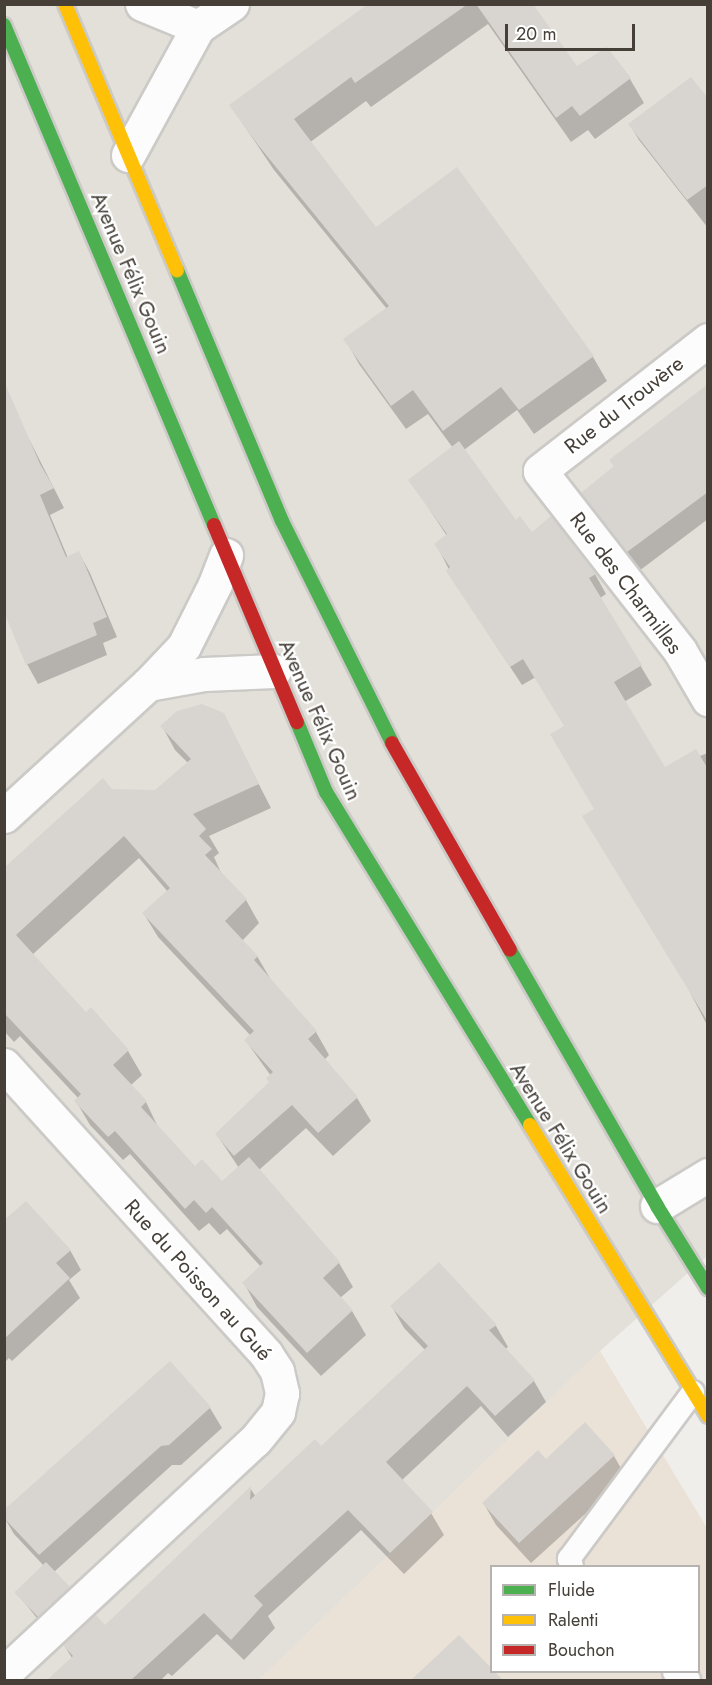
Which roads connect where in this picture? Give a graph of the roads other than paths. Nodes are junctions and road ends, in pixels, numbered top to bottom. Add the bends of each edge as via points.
1 (65, 4) edge
2 (142, 4) edge
3 (232, 4) edge
4 (4, 25) edge
5 (198, 27) junction
6 (128, 155) junction
7 (708, 340) edge
8 (540, 471) joint
9 (226, 555) junction
10 (274, 671) junction
11 (148, 684) junction
12 (708, 699) edge
13 (4, 816) edge
14 (7, 1074) edge
15 (708, 1175) edge
16 (657, 1206) junction
17 (708, 1288) edge
18 (693, 1392) junction
19 (708, 1416) edge
20 (572, 1565) edge
21 (4, 1673) edge

1 - 6 main road, Avenue Félix Gouin
2 - 5 street
3 - 5 street
4 - 9 main road, Avenue Félix Gouin
5 - 6 street
6 - 16 main road, Avenue Félix Gouin via 282,521 387,736
7 - 8 street, Rue du Trouvère
8 - 12 street, Rue des Charmilles via 680,651
9 - 10 main road, Avenue Félix Gouin
9 - 11 street via 184,646
10 - 11 street via 204,674
10 - 18 main road, Avenue Félix Gouin via 326,792
11 - 13 street
14 - 21 street, Rue du Poisson au Gué via 266,1354 277,1371 282,1393 278,1412 255,1440
15 - 16 street
16 - 17 main road, Avenue Félix Gouin
18 - 19 main road, Avenue Félix Gouin
18 - 20 lane via 569,1559

